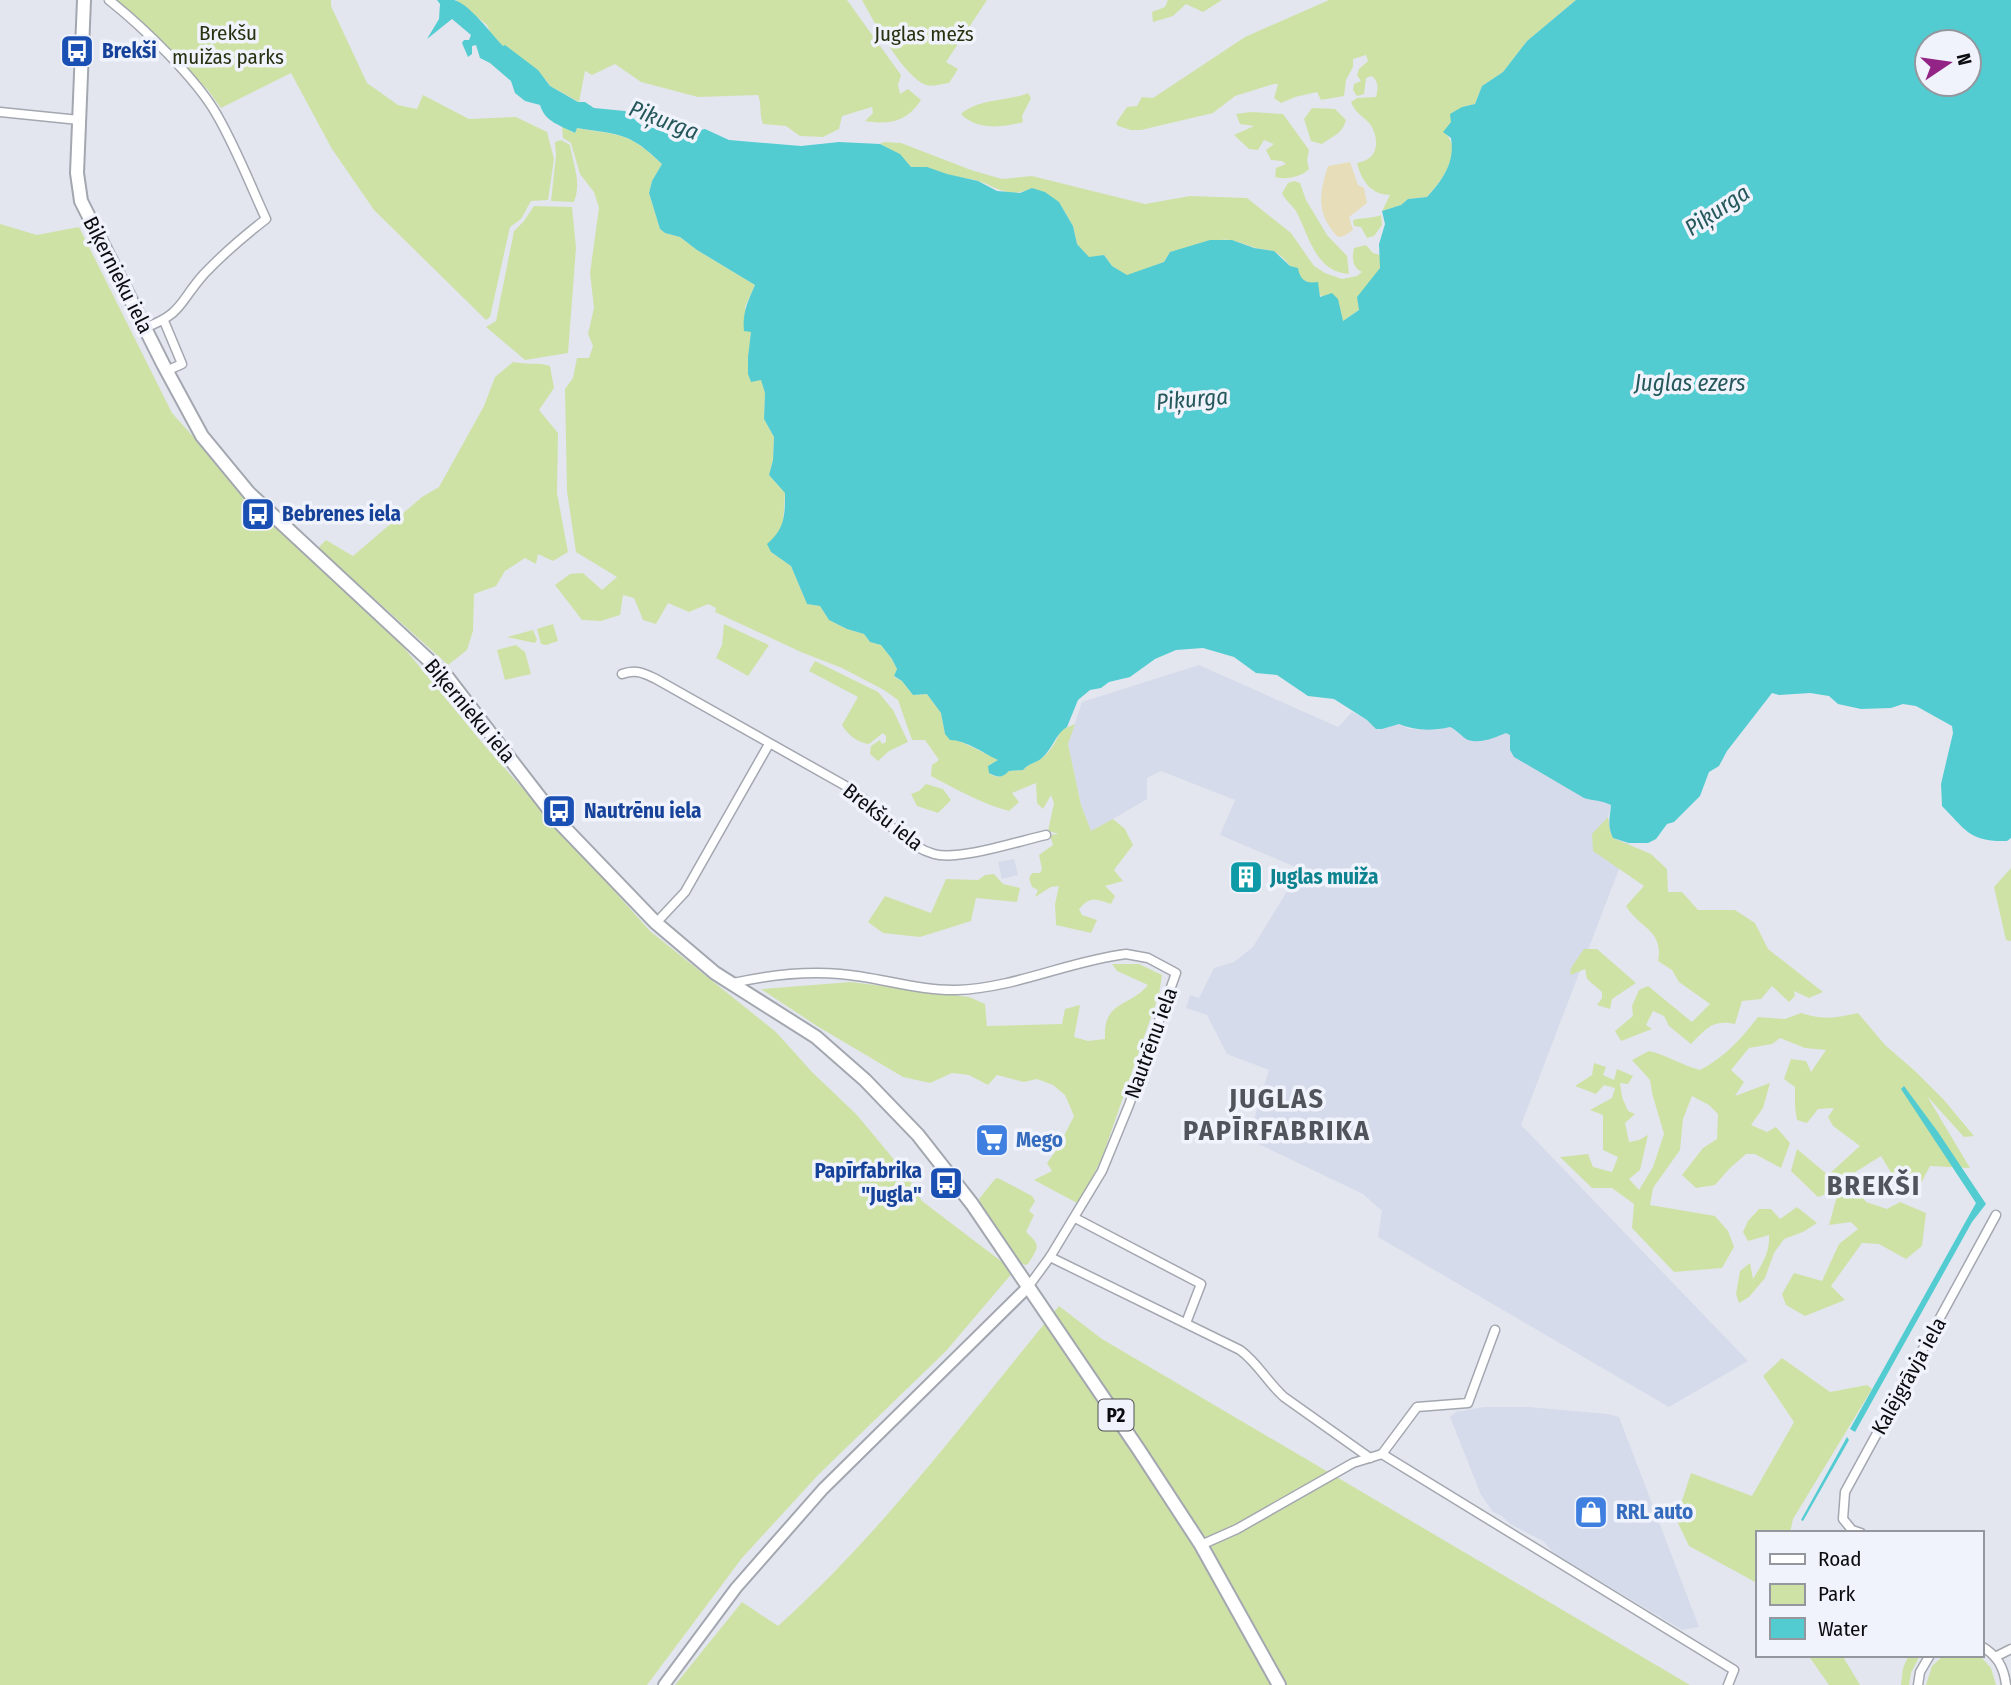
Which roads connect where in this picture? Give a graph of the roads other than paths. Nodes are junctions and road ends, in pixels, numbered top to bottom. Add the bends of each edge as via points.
1 (84, 0) edge
2 (109, 0) edge
3 (0, 112) edge
4 (79, 120) junction
5 (164, 321) junction
6 (144, 328) junction
7 (166, 371) junction
8 (622, 674) dead end
9 (769, 744) junction
10 (1046, 835) dead end
11 (656, 923) junction
12 (733, 983) junction
13 (1996, 1215) dead end
14 (1075, 1218) junction
15 (1050, 1257) junction
16 (1028, 1287) junction
17 (1186, 1323) junction
18 (1494, 1330) dead end
19 (1382, 1454) junction
20 (1370, 1458) junction
21 (1855, 1531) edge
22 (1201, 1545) junction
23 (1983, 1648) edge
24 (2011, 1649) edge
25 (1929, 1657) edge
26 (1995, 1657) junction
27 (2007, 1669) edge
28 (664, 1685) edge
29 (1279, 1685) edge
30 (1728, 1685) edge
31 (1918, 1685) edge
32 (2006, 1685) edge

1 - 4 main road, Biķernieku iela
2 - 5 street via 200,90 217,114 266,219 228,250
3 - 4 street
4 - 6 main road, Biķernieku iela via 76,173 81,201
5 - 6 street
5 - 7 street via 182,364
6 - 7 main road, Biķernieku iela
7 - 11 main road, Biķernieku iela via 202,436 249,493 447,677 558,821
8 - 9 street, Brekšu iela via 641,672
9 - 10 street, Brekšu iela via 858,793 908,841 936,855 959,855
9 - 11 street via 684,893
11 - 12 main road, Biķernieku iela
12 - 14 street, Nautrēnu iela via 802,972 972,989 1126,954 1148,958 1175,973 1110,1153
12 - 16 main road, Biķernieku iela via 816,1037 874,1089 941,1164
13 - 21 street, Kalējgrāvja iela via 1845,1492 1843,1519
14 - 15 street, Nautrēnu iela
14 - 17 street via 1201,1284
15 - 16 street, Nautrēnu iela
15 - 17 street
16 - 22 main road, P2
16 - 28 main road via 823,1489 736,1588
17 - 20 street via 1252,1358 1272,1387
18 - 19 street via 1468,1403 1417,1407
19 - 20 street
19 - 30 street via 1734,1670
20 - 22 street
22 - 29 main road, P2
23 - 26 street
24 - 26 street
25 - 31 street
26 - 27 street
27 - 32 street

